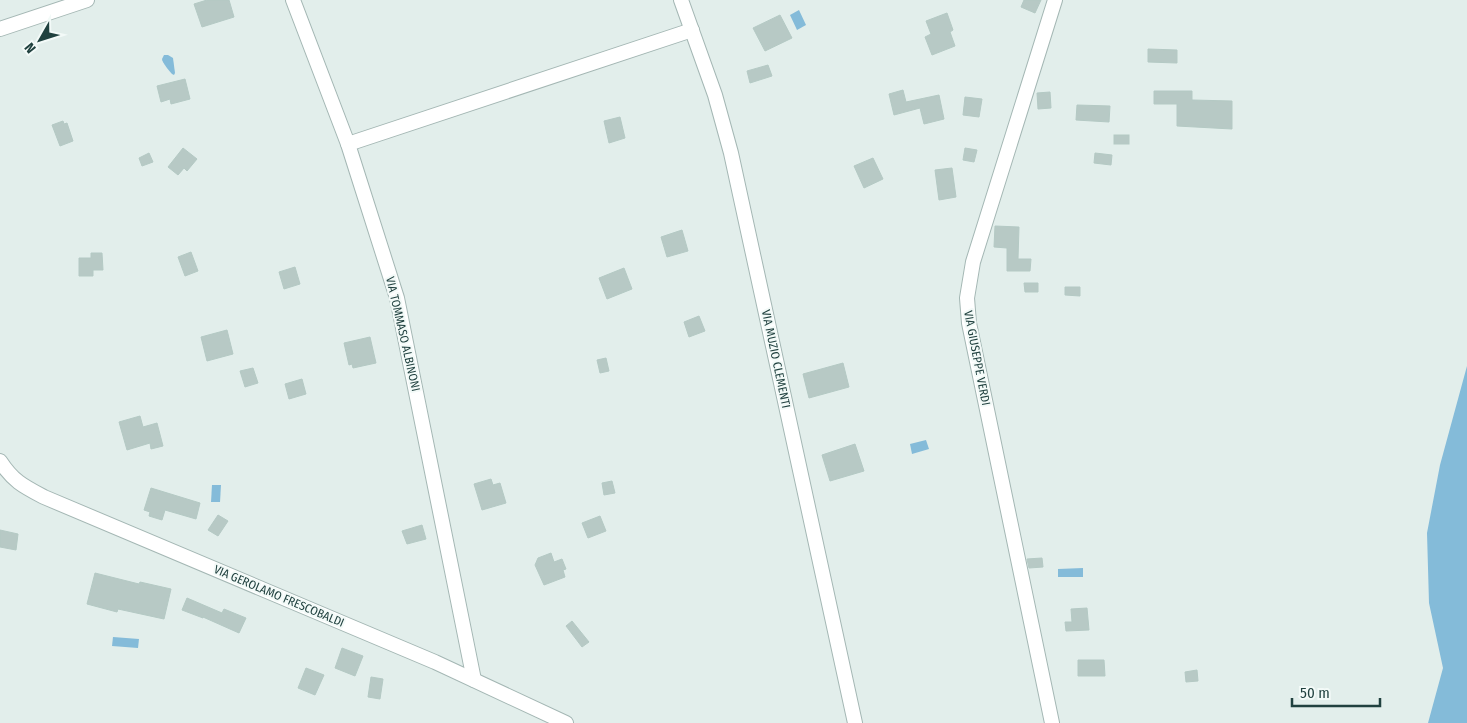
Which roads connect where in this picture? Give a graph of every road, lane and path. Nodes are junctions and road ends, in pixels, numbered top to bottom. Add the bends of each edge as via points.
1 (87, 0) edge
2 (293, 0) edge
3 (681, 0) edge
4 (1055, 0) edge
5 (0, 29) edge
6 (692, 30) junction
7 (348, 144) junction
8 (0, 461) edge
9 (474, 680) junction
10 (566, 723) edge
11 (856, 723) edge
12 (1052, 723) edge

1 - 5 street
2 - 7 street, VIA TOMMASO ALBINONI
3 - 6 street, VIA MUZIO CLEMENTI
4 - 12 street, VIA GIUSEPPE VERDI via 973,262 967,293 969,323
6 - 7 street
6 - 11 street, VIA MUZIO CLEMENTI via 731,153
7 - 9 street, VIA TOMMASO ALBINONI via 397,298
8 - 9 street, VIA GEROLAMO FRESCOBALDI via 22,486 44,497
9 - 10 street, VIA GEROLAMO FRESCOBALDI

